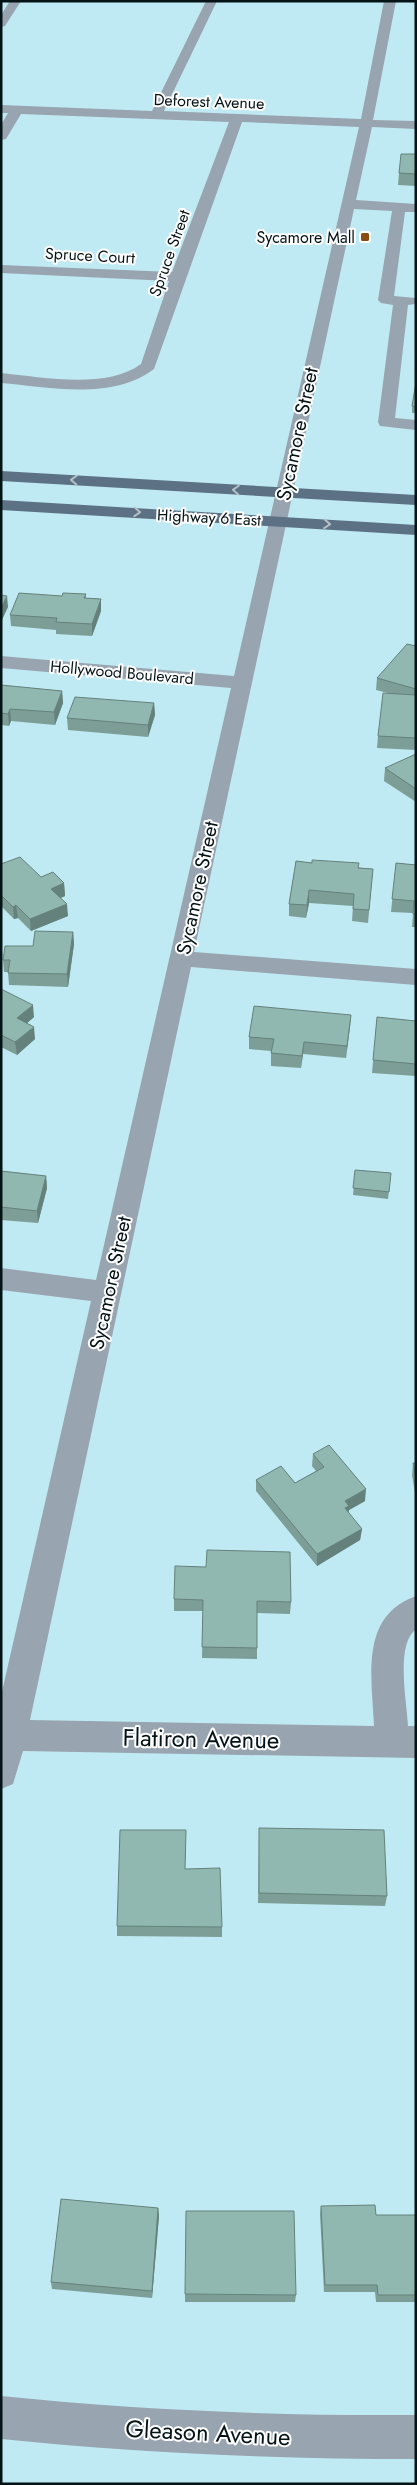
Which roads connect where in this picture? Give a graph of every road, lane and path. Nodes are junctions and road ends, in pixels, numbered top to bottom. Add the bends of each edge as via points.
1 (16, 1) edge
2 (212, 1) edge
3 (390, 1) edge
4 (1, 24) edge
5 (1, 109) edge
6 (17, 109) junction
7 (156, 115) junction
8 (237, 118) junction
9 (366, 124) junction
10 (416, 125) edge
11 (1, 136) edge
12 (348, 204) junction
13 (399, 207) junction
14 (416, 208) edge
15 (1, 269) edge
16 (178, 277) junction
17 (408, 301) edge
18 (1, 378) edge
19 (416, 424) edge
20 (1, 476) edge
21 (284, 492) junction
22 (416, 500) edge
23 (1, 504) edge
24 (278, 521) junction
25 (416, 530) edge
26 (1, 662) edge
27 (242, 683) junction
28 (181, 959) junction
29 (416, 976) edge
30 (1, 1279) edge
31 (108, 1292) junction
32 (416, 1610) edge
33 (5, 1736) edge
34 (404, 1742) edge
35 (1, 1774) edge
36 (1, 2417) edge
37 (416, 2437) edge

1 - 4 street
2 - 7 street
3 - 9 street, Sycamore Street
5 - 6 street, Deforest Avenue
6 - 7 street, Deforest Avenue
6 - 11 street
7 - 8 street, Deforest Avenue
8 - 9 street, Deforest Avenue
8 - 16 street, Spruce Street
9 - 10 street, Deforest Avenue
9 - 12 street, Sycamore Street
12 - 13 street
12 - 21 street, Sycamore Street
13 - 14 street
13 - 17 street via 386,300
15 - 16 street, Spruce Court
16 - 18 street, Spruce Street via 148,366 142,374 116,381 88,382
17 - 19 street via 386,422
21 -> 20 main road, Highway 6 East
21 - 22 main road, Highway 6 East
21 - 24 street, Sycamore Street
23 -> 24 main road, Highway 6 East
24 -> 25 main road, Highway 6 East
24 - 27 street, Sycamore Street
26 - 27 street, Hollywood Boulevard
27 - 28 street, Sycamore Street
28 - 29 street
28 - 31 street, Sycamore Street
30 - 31 street
31 - 33 street, Sycamore Street
32 - 34 street, Flatiron Avenue via 399,1623 387,1653
33 - 34 street, Flatiron Avenue
33 - 35 street, Sycamore Street
36 - 37 street, Gleason Avenue via 83,2427 291,2438

